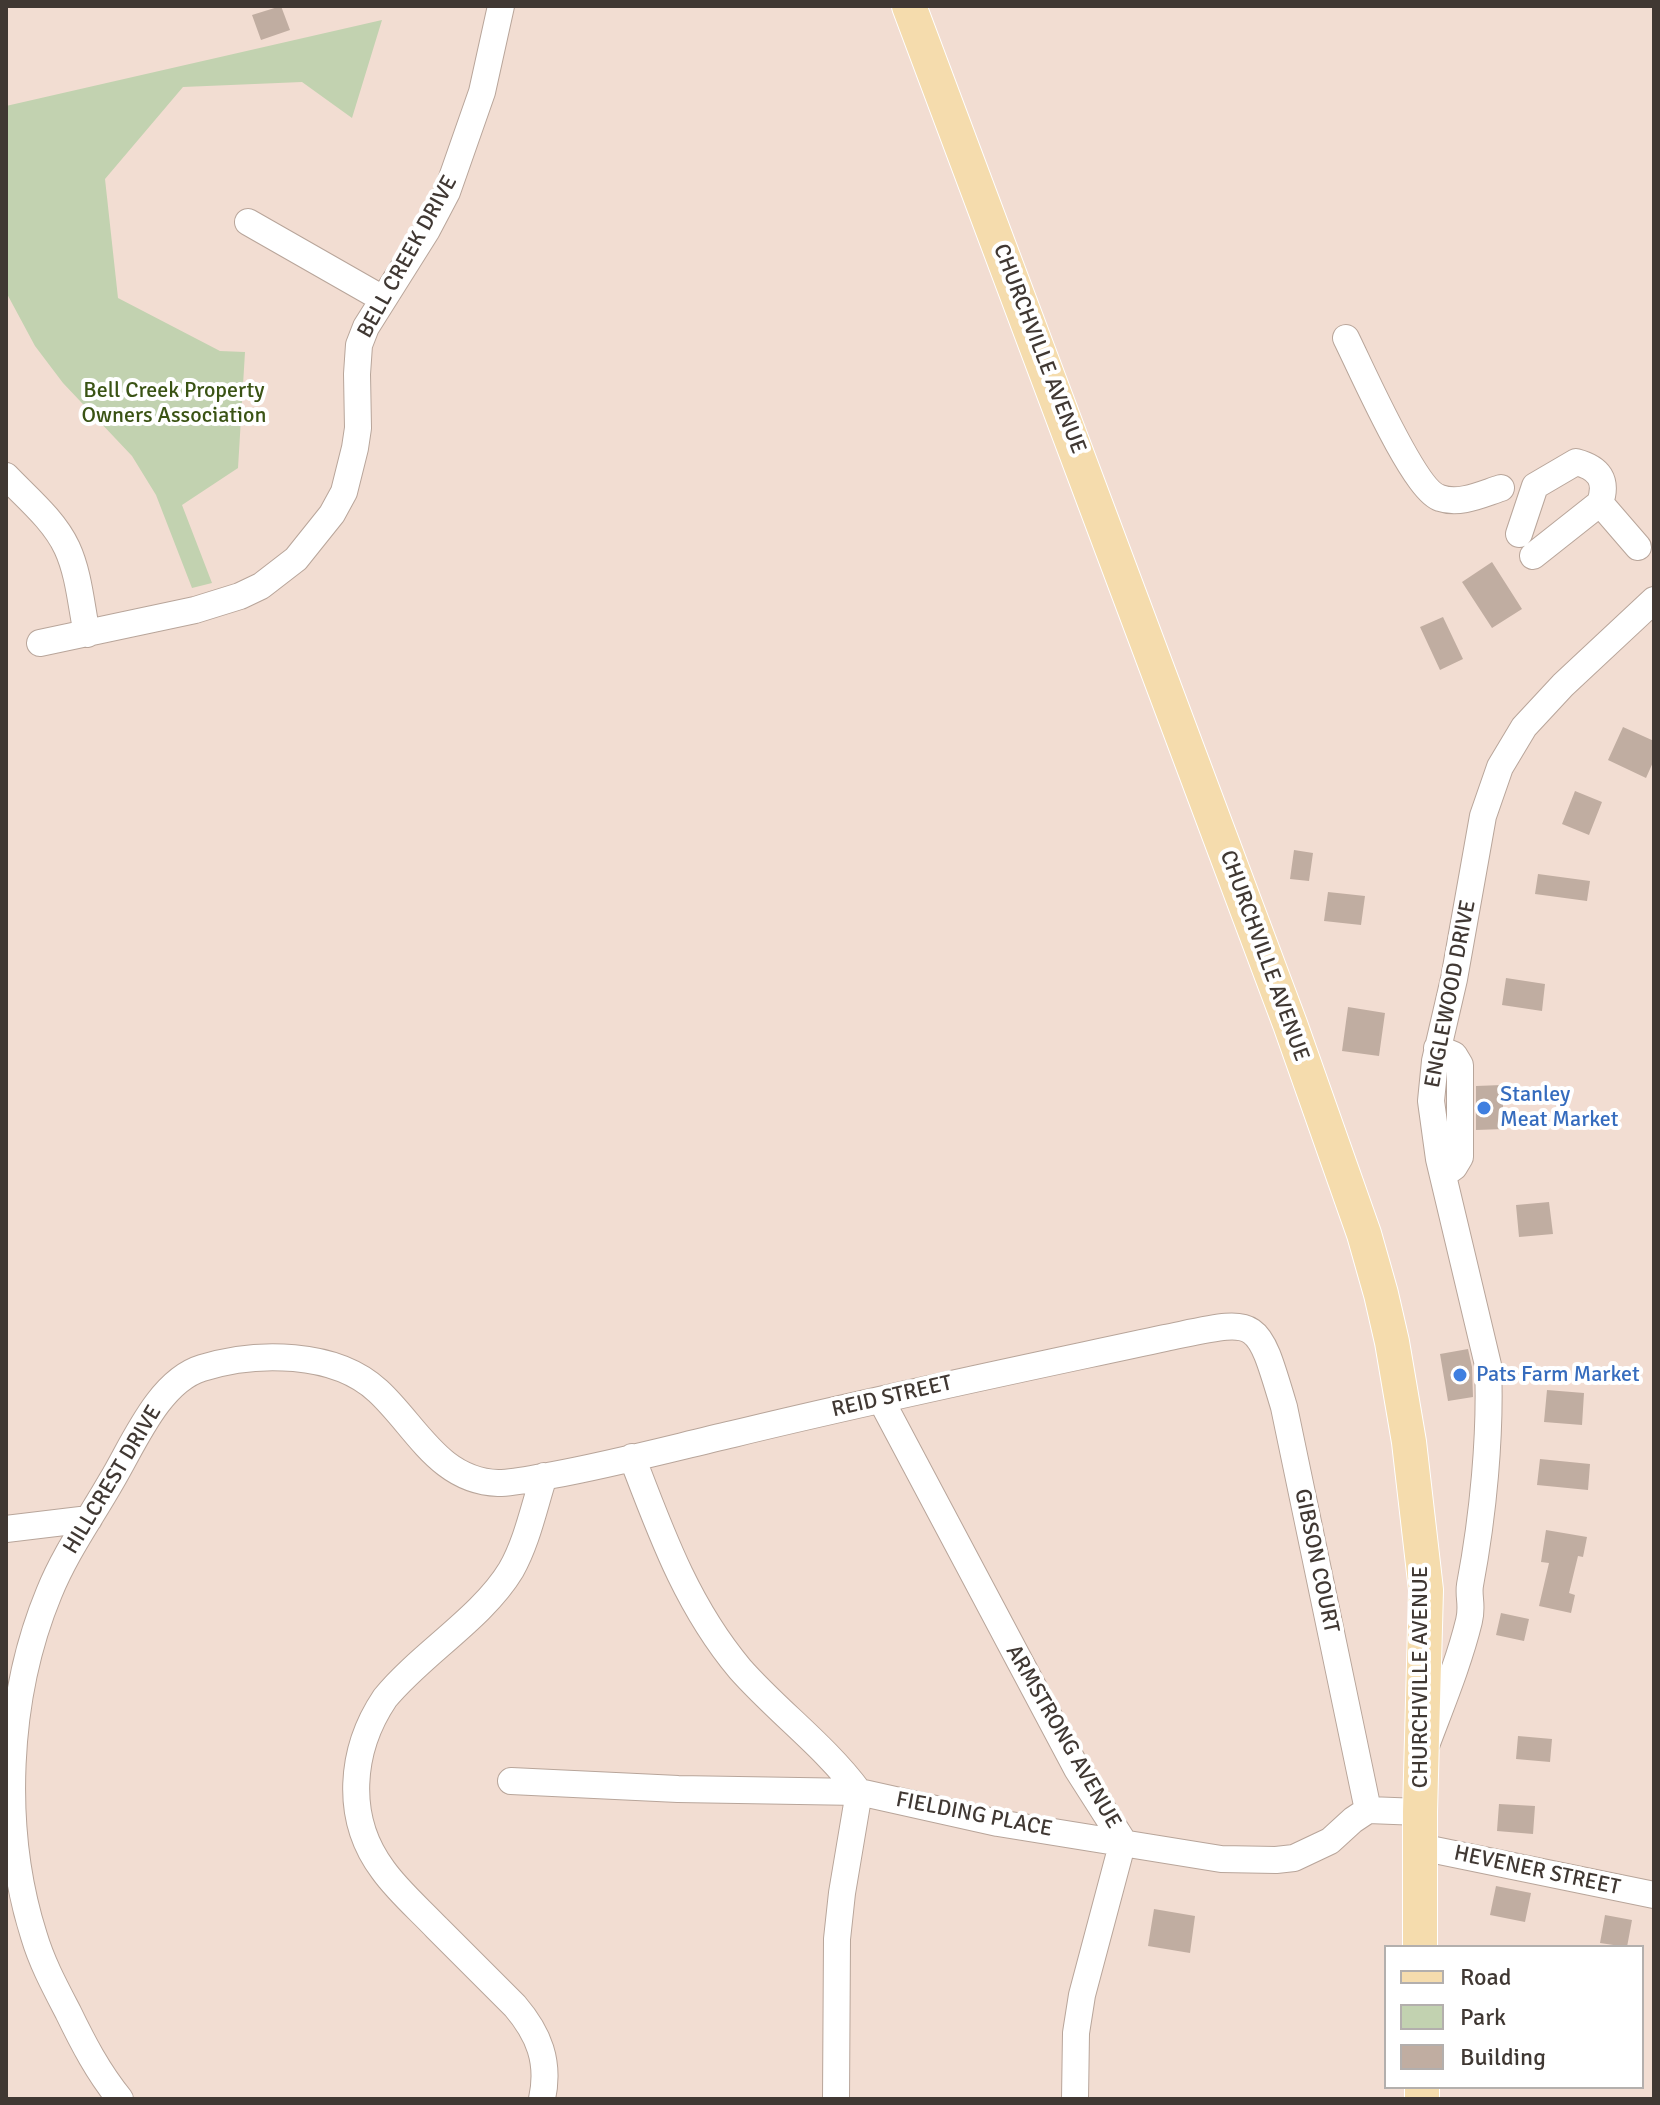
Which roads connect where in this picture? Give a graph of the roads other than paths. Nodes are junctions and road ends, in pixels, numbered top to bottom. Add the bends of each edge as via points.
1 (501, 6) edge
2 (909, 6) edge
3 (248, 222) dead end
4 (383, 299) junction
5 (1346, 338) dead end
6 (6, 476) edge
7 (1501, 488) dead end
8 (1600, 503) junction
9 (1638, 547) dead end
10 (1654, 600) edge
11 (87, 634) junction
12 (40, 643) dead end
13 (1240, 1326) joint
14 (881, 1400) junction
15 (632, 1457) junction
16 (544, 1476) junction
17 (89, 1519) junction
18 (6, 1529) edge
19 (1469, 1589) junction
20 (1426, 1590) junction
21 (1423, 1754) junction
22 (511, 1781) dead end
23 (859, 1792) junction
24 (1368, 1810) junction
25 (1420, 1812) junction
26 (1123, 1841) junction
27 (1420, 1847) junction
28 (1654, 1895) edge
29 (18, 1925) edge
30 (1420, 1945) edge
31 (120, 2099) edge
32 (542, 2099) edge
33 (836, 2099) edge
34 (1075, 2099) edge

1 - 4 street, BELL CREEK DRIVE via 482,92 447,192
2 - 20 main road, CHURCHVILLE AVENUE via 1364,1234 1392,1342
3 - 4 street
4 - 11 street, BELL CREEK DRIVE via 359,345 352,468 332,514 315,537 280,573 240,596
5 - 7 street via 1407,459 1437,498 1455,502
6 - 11 street via 66,546
8 - 8 street via 1526,545 1535,486 1576,462 1592,466 1601,478
8 - 9 street
10 - 19 street, ENGLEWOOD DRIVE via 1547,701 1500,767 1483,816 1437,1048 1431,1117 1488,1365 1480,1536
11 - 12 street, BELL CREEK DRIVE
13 - 14 street, REID STREET
13 - 24 street, GIBSON COURT via 1256,1333 1269,1355 1284,1407
14 - 15 street, REID STREET
14 - 26 street, ARMSTRONG AVENUE via 1077,1769
15 - 16 street, REID STREET
15 - 23 street via 670,1557 714,1634 770,1702 838,1764
16 - 17 street, HILLCREST DRIVE via 498,1483 471,1478 427,1449 383,1395 353,1372 319,1360 256,1359 200,1368 180,1378 156,1406
16 - 32 street via 513,1566 491,1595 385,1698 362,1744 356,1783 363,1832 384,1871 532,2027 544,2058
17 - 18 street
17 - 29 street, HILLCREST DRIVE via 47,1595 17,1711 12,1803
19 - 20 street
19 - 21 street, ENGLEWOOD DRIVE via 1472,1603 1465,1635
20 - 21 main road, CHURCHVILLE AVENUE
21 - 25 main road, CHURCHVILLE AVENUE
22 - 23 street, FIELDING PLACE
23 - 26 street, FIELDING PLACE via 998,1823
23 - 33 street via 837,1939
24 - 25 street
24 - 26 street, FIELDING PLACE via 1330,1841 1294,1858 1221,1859
25 - 27 main road, CHURCHVILLE AVENUE
26 - 34 street, ARMSTRONG AVENUE via 1082,1995
27 - 28 street, HEVENER STREET
27 - 30 main road, CHURCHVILLE AVENUE
29 - 31 street, HILLCREST DRIVE via 94,2063

